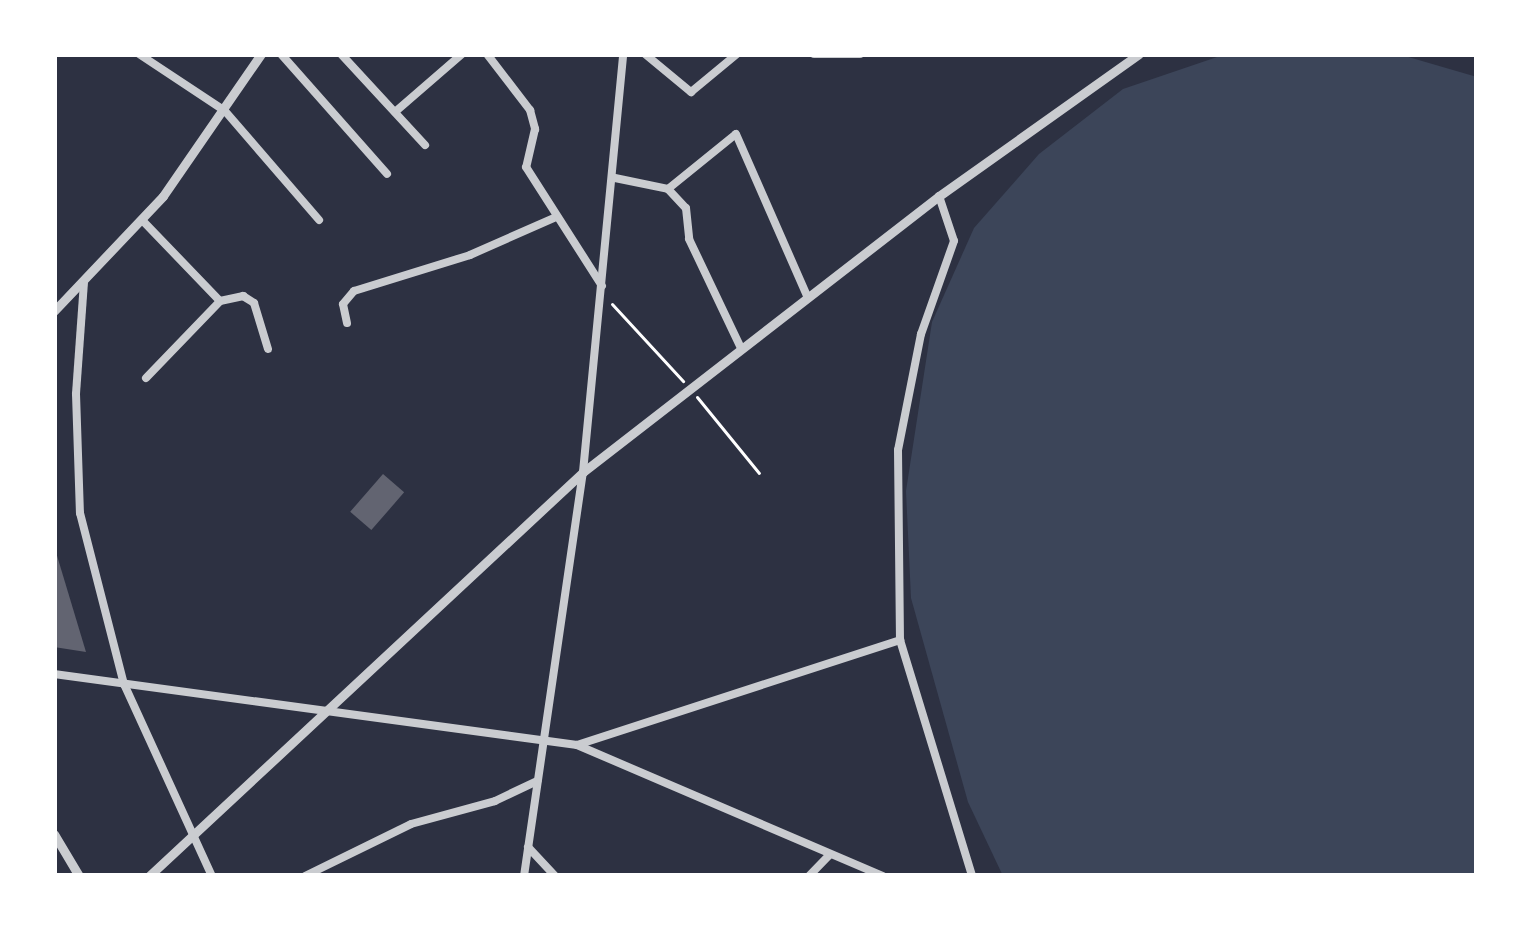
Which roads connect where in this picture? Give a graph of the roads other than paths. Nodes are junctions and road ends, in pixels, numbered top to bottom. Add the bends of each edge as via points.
1 (140, 54) edge
2 (261, 54) edge
3 (281, 54) edge
4 (341, 54) edge
5 (462, 54) edge
6 (487, 54) edge
7 (622, 54) edge
8 (645, 54) edge
9 (737, 54) edge
10 (814, 54) edge
11 (860, 54) edge
12 (1139, 54) edge
13 (660, 56) edge
14 (225, 111) junction
15 (394, 112) junction
16 (424, 145) dead end
17 (387, 174) dead end
18 (615, 178) junction
19 (668, 189) junction
20 (939, 196) junction
21 (554, 218) junction
22 (142, 220) junction
23 (319, 220) dead end
24 (84, 282) junction
25 (603, 290) junction
26 (807, 296) junction
27 (220, 301) junction
28 (54, 311) edge
29 (347, 323) dead end
30 (740, 346) junction
31 (268, 349) dead end
32 (146, 378) dead end
33 (583, 472) junction
34 (900, 640) junction
35 (54, 674) edge
36 (124, 684) junction
37 (330, 712) junction
38 (543, 744) junction
39 (577, 746) junction
40 (537, 781) junction
41 (54, 833) edge
42 (197, 833) junction
43 (528, 847) junction
44 (830, 854) junction
45 (79, 876) edge
46 (148, 876) edge
47 (212, 876) edge
48 (305, 876) edge
49 (524, 876) edge
50 (555, 876) edge
51 (809, 876) edge
52 (883, 876) edge
53 (972, 876) edge

1 - 14 street
2 - 14 street
3 - 17 street
4 - 15 street
5 - 15 street
6 - 21 street via 530,110 535,129 526,167
7 - 18 street
8 - 13 street
9 - 13 street via 691,92
10 - 11 street
12 - 20 street
14 - 22 street
14 - 23 street
15 - 16 street
18 - 19 street
18 - 25 street
19 - 26 street via 736,134
19 - 30 street via 686,208 689,239
20 - 26 street
20 - 34 street via 954,241 921,334 898,450
21 - 25 street
21 - 29 street via 354,291 343,304
22 - 24 street
22 - 27 street
24 - 28 street
24 - 36 street via 76,394 80,512
25 - 33 street
26 - 30 street
27 - 31 street via 243,296 254,303
27 - 32 street
30 - 33 street
33 - 37 street
33 - 38 street
34 - 39 street
34 - 53 street
35 - 36 street
36 - 37 street
36 - 42 street
37 - 38 street
37 - 42 street
38 - 39 street
38 - 40 street
39 - 44 street
40 - 43 street
40 - 48 street via 411,824
41 - 45 street
42 - 46 street
42 - 47 street
43 - 49 street
43 - 50 street
44 - 51 street
44 - 52 street

